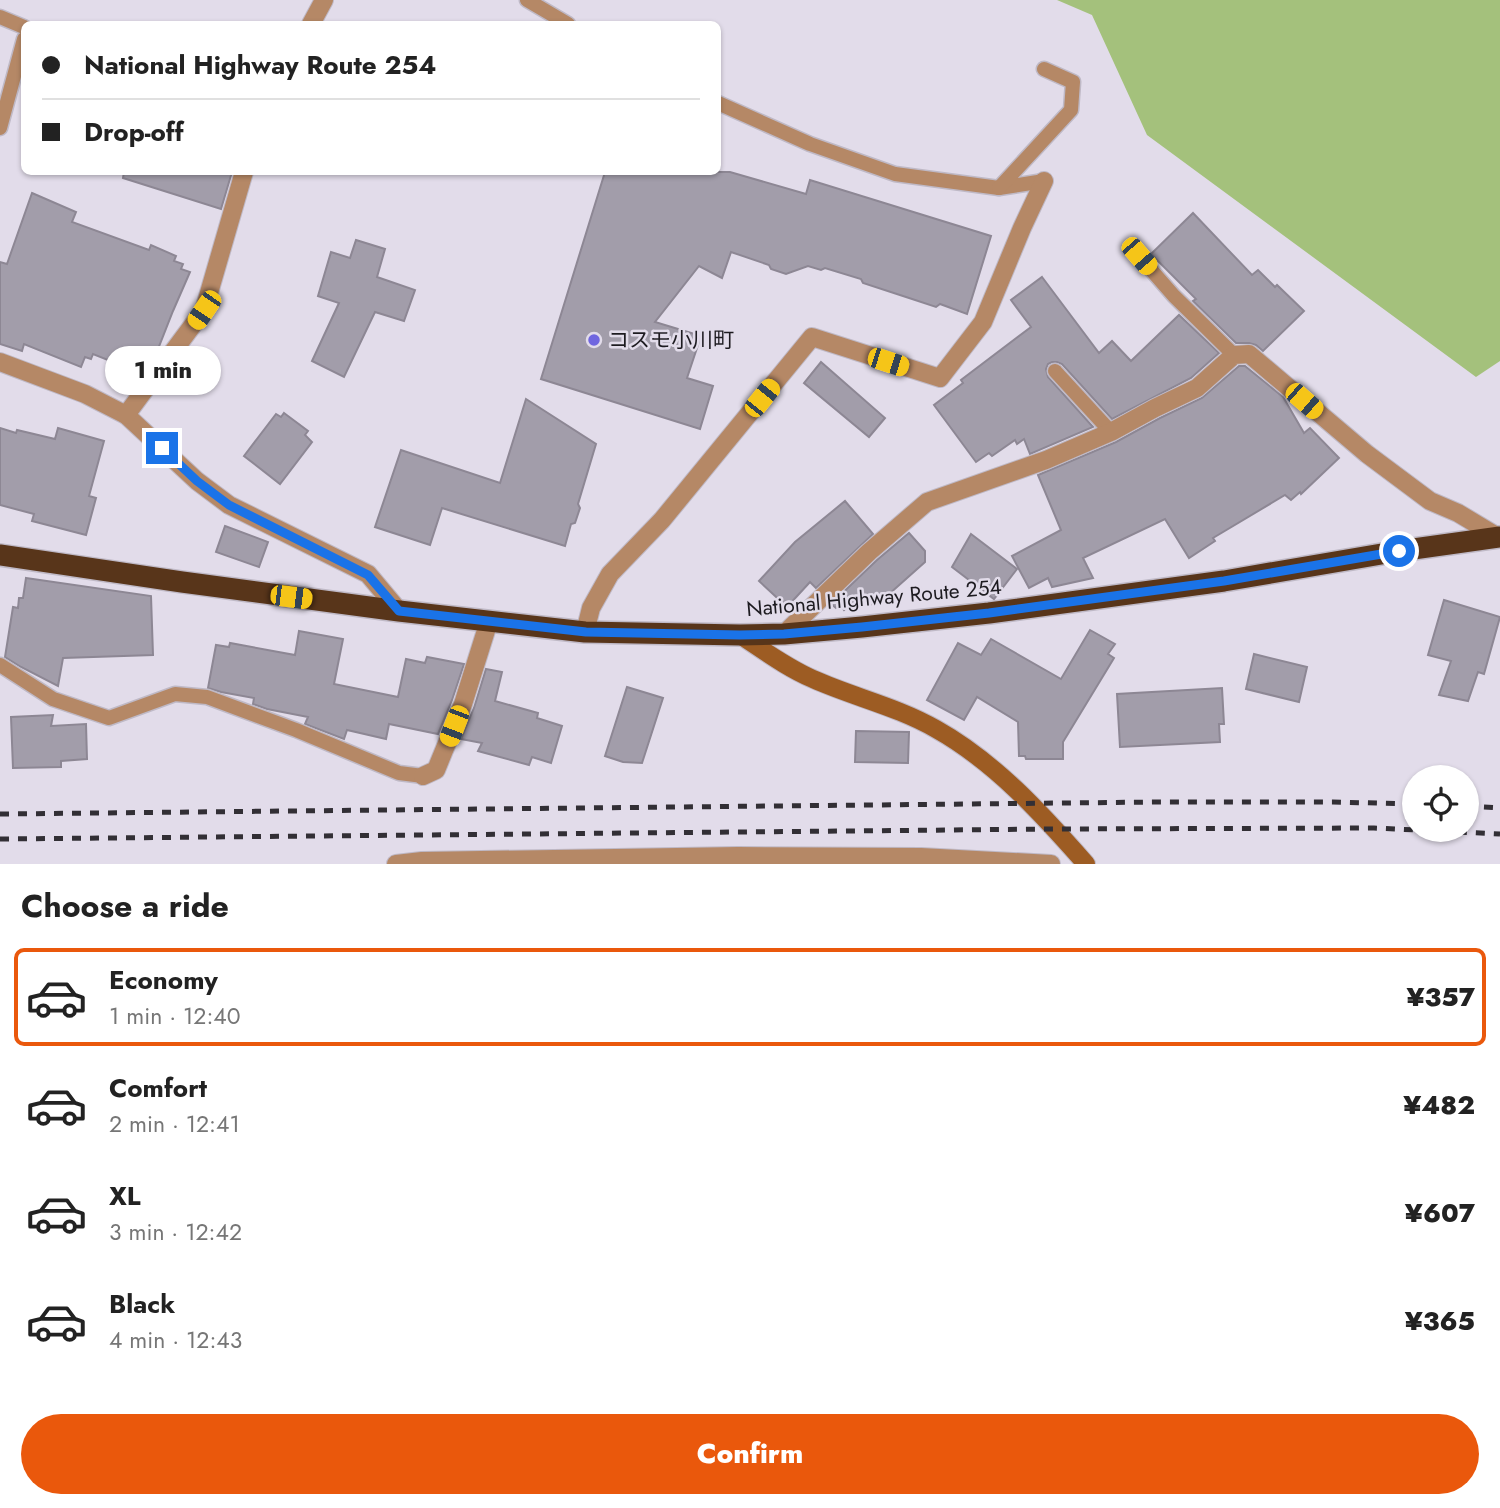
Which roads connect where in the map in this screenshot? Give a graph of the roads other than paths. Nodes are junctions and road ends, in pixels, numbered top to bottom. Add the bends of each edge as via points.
1 (324, 0) edge
2 (527, 0) edge
3 (0, 17) edge
4 (313, 21) edge
5 (563, 21) edge
6 (21, 26) edge
7 (21, 50) edge
8 (1044, 69) dead end
9 (721, 104) edge
10 (0, 128) edge
11 (243, 175) edge
12 (1044, 181) joint
13 (999, 188) junction
14 (1139, 256) dead end
15 (1234, 355) junction
16 (0, 362) edge
17 (1055, 371) dead end
18 (126, 415) junction
19 (1111, 432) junction
20 (1499, 537) edge
21 (0, 555) edge
22 (399, 611) junction
23 (489, 621) junction
24 (586, 632) junction
25 (784, 634) junction
26 (740, 635) junction
27 (0, 665) edge
28 (423, 776) joint
29 (396, 864) edge
30 (1051, 864) edge
31 (1086, 864) edge

1 - 4 street
2 - 5 lane
3 - 6 lane
7 - 10 lane
8 - 13 lane via 1073,82 1071,110
9 - 13 lane via 810,144 895,174
11 - 18 street via 204,310
12 - 13 lane
12 - 24 street via 983,322 940,378 812,337 662,520 610,573 591,608
14 - 15 lane
15 - 19 street via 1197,388
15 - 20 street via 1248,354 1430,501
16 - 18 street
17 - 19 lane
18 - 22 street via 229,505 368,575
19 - 25 street via 927,502
20 - 25 highway, National Highway Route 254 via 989,613
21 - 22 highway, National Highway Route 254
22 - 23 highway, National Highway Route 254
23 - 24 highway, National Highway Route 254
23 - 28 street via 436,770
24 - 26 highway, National Highway Route 254
25 - 26 highway, National Highway Route 254
26 - 31 street via 812,679 957,741 1031,805
27 - 28 lane via 53,699 109,718 175,694 207,697 398,773
29 - 30 street via 764,856

